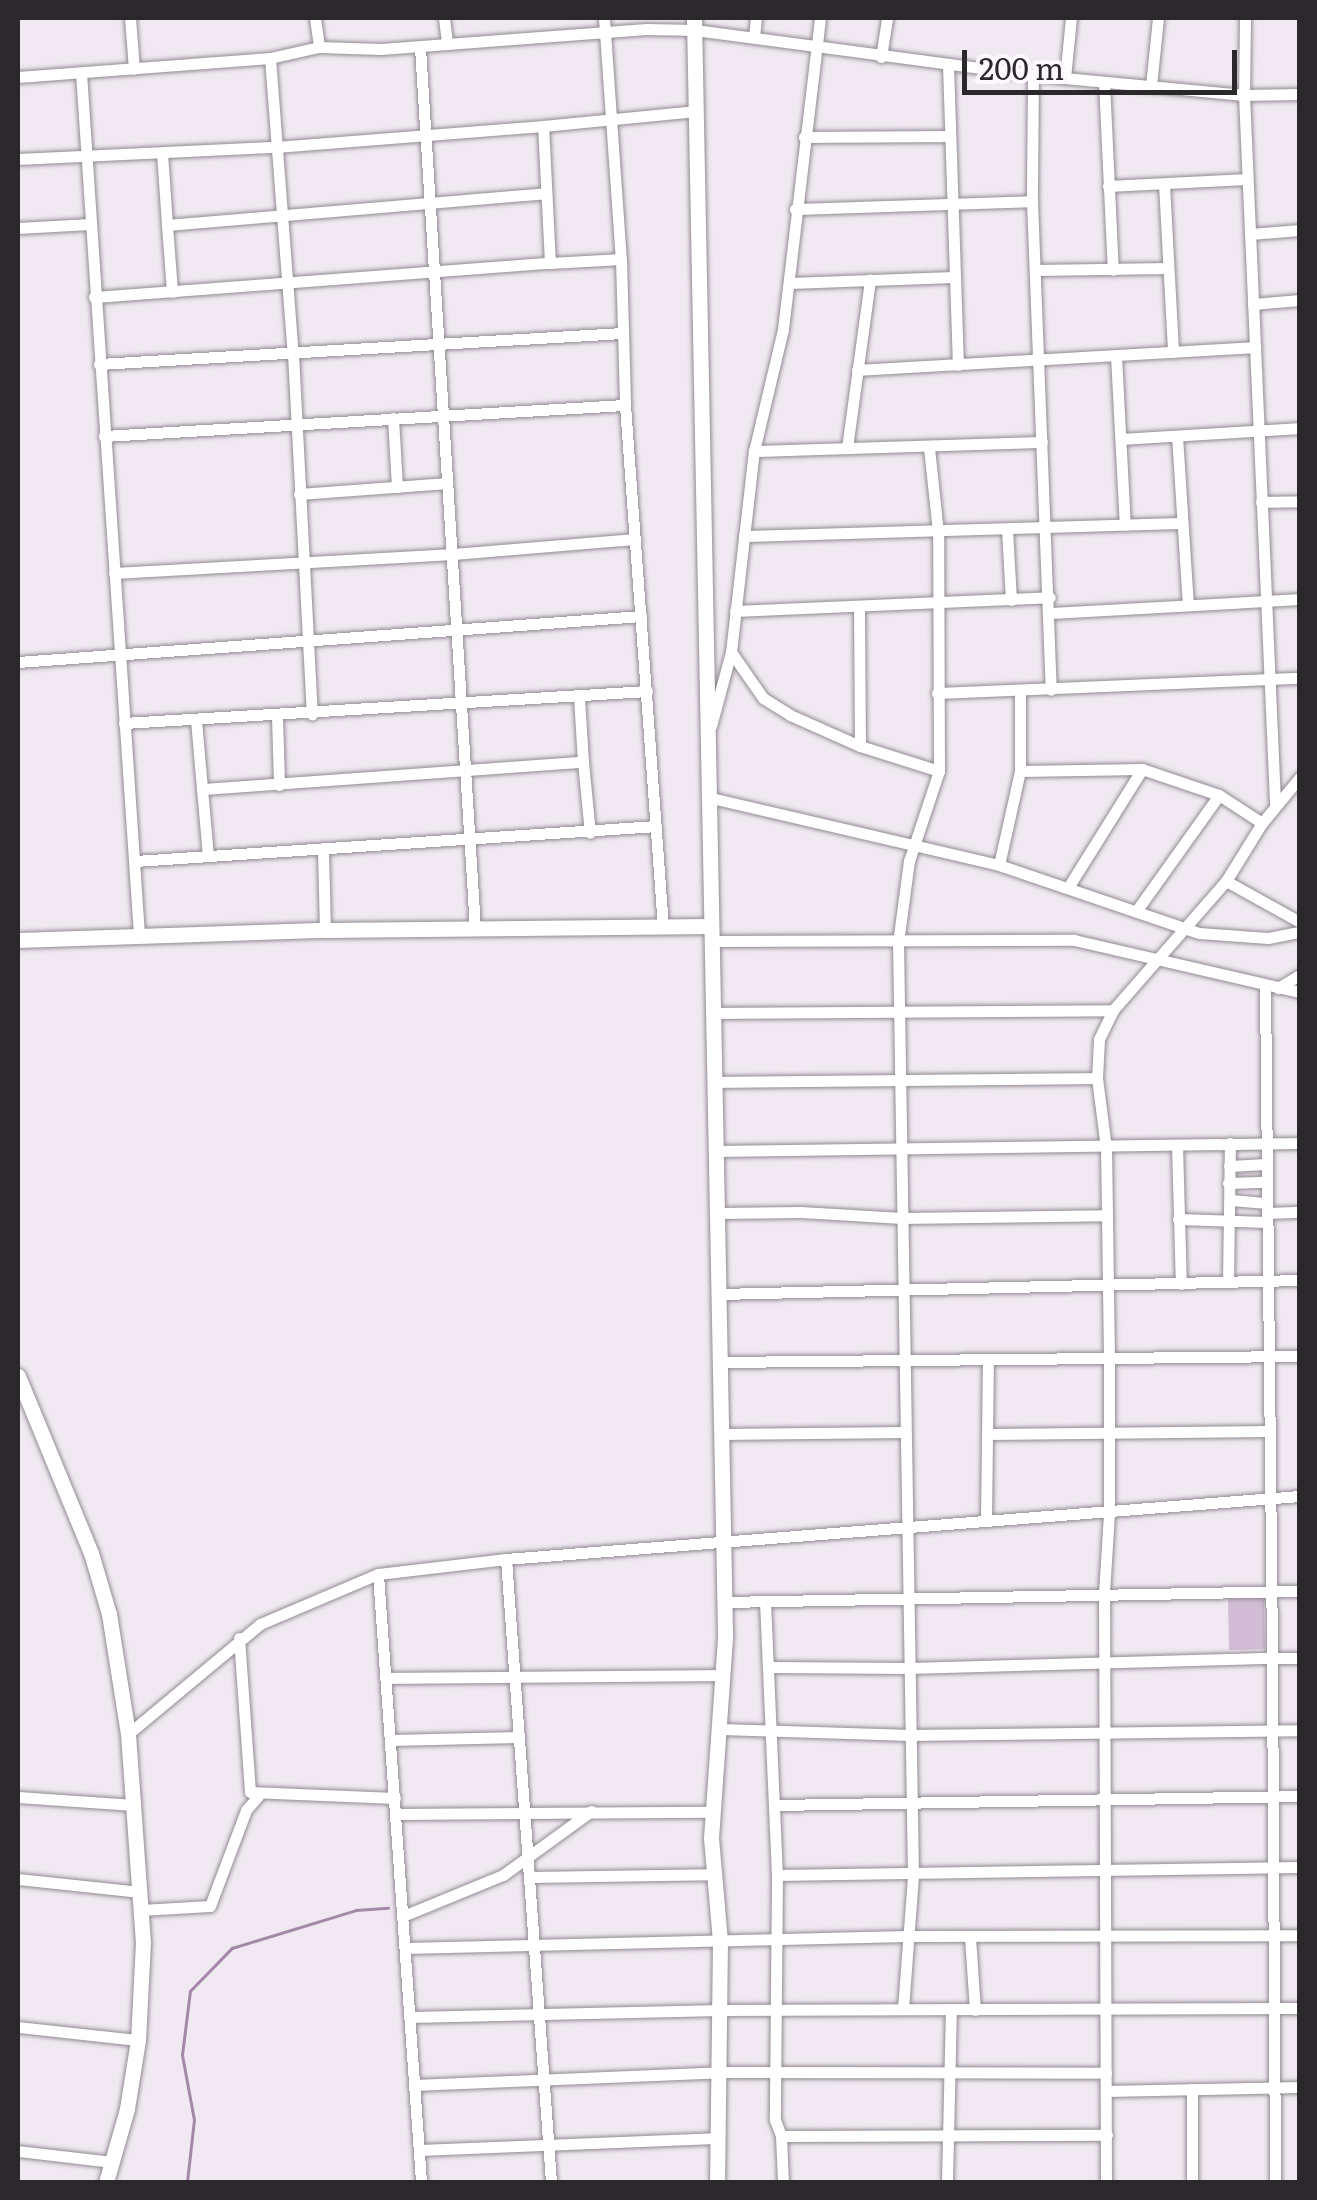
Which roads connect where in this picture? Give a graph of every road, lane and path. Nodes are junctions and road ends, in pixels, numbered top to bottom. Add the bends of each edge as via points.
1 (130, 18) edge
2 (315, 18) edge
3 (444, 18) edge
4 (756, 18) edge
5 (820, 18) edge
6 (887, 18) edge
7 (1071, 18) edge
8 (1158, 18) edge
9 (1245, 18) edge
10 (605, 24) edge
11 (694, 24) edge
12 (754, 38) junction
13 (446, 44) junction
14 (420, 46) junction
15 (816, 46) junction
16 (319, 47) junction
17 (881, 56) junction
18 (270, 58) junction
19 (948, 66) junction
20 (134, 69) junction
21 (81, 73) junction
22 (1033, 75) junction
23 (18, 78) edge
24 (1065, 78) junction
25 (1104, 82) junction
26 (1151, 86) junction
27 (1300, 94) edge
28 (1244, 95) junction
29 (696, 111) junction
30 (611, 120) junction
31 (544, 126) junction
32 (426, 136) junction
33 (948, 136) junction
34 (804, 137) junction
35 (276, 147) junction
36 (162, 152) junction
37 (87, 156) junction
38 (18, 159) edge
39 (1248, 179) junction
40 (1164, 184) junction
41 (1108, 186) junction
42 (546, 193) junction
43 (433, 201) junction
44 (1032, 201) junction
45 (951, 205) junction
46 (795, 209) junction
47 (280, 218) junction
48 (90, 224) junction
49 (167, 224) junction
50 (18, 228) edge
51 (1300, 230) edge
52 (1250, 234) junction
53 (621, 259) junction
54 (550, 264) junction
55 (1168, 268) junction
56 (1035, 270) junction
57 (1113, 270) junction
58 (437, 274) junction
59 (953, 277) junction
60 (870, 280) junction
61 (790, 283) junction
62 (285, 284) junction
63 (172, 292) junction
64 (94, 297) junction
65 (1300, 300) edge
66 (1253, 304) junction
67 (623, 333) junction
68 (440, 343) junction
69 (1254, 346) junction
70 (1173, 352) junction
71 (293, 354) junction
72 (1116, 356) junction
73 (1038, 360) junction
74 (99, 364) junction
75 (958, 364) junction
76 (857, 370) junction
77 (624, 405) junction
78 (444, 416) junction
79 (393, 418) junction
80 (297, 424) junction
81 (1300, 428) edge
82 (1258, 430) junction
83 (104, 436) junction
84 (1176, 436) junction
85 (1122, 438) junction
86 (1042, 442) junction
87 (846, 448) junction
88 (929, 448) junction
89 (754, 451) junction
90 (448, 484) junction
91 (397, 487) junction
92 (299, 494) junction
93 (1300, 500) edge
94 (1261, 502) junction
95 (1182, 523) junction
96 (1125, 525) junction
97 (1046, 528) junction
98 (1007, 529) junction
99 (938, 532) junction
100 (744, 536) junction
101 (635, 539) junction
102 (453, 554) junction
103 (302, 563) junction
104 (114, 572) junction
105 (1050, 598) junction
106 (1300, 599) edge
107 (1011, 600) junction
108 (1266, 600) junction
109 (938, 604) junction
110 (1188, 605) junction
111 (859, 606) junction
112 (735, 611) junction
113 (1051, 612) junction
114 (641, 616) junction
115 (458, 630) junction
116 (308, 641) junction
117 (730, 652) junction
118 (120, 655) junction
119 (18, 662) edge
120 (1300, 678) edge
121 (1271, 679) junction
122 (1051, 690) junction
123 (647, 691) junction
124 (1020, 692) junction
125 (938, 693) junction
126 (579, 697) junction
127 (464, 705) junction
128 (312, 714) junction
129 (277, 716) junction
130 (196, 720) junction
131 (124, 723) junction
132 (706, 745) junction
133 (860, 746) junction
134 (583, 762) junction
135 (1142, 769) junction
136 (939, 771) junction
137 (1020, 771) junction
138 (467, 772) junction
139 (1300, 777) edge
140 (279, 785) junction
141 (202, 789) junction
142 (1219, 794) junction
143 (707, 797) junction
144 (1275, 805) junction
145 (1262, 823) junction
146 (656, 826) junction
147 (590, 832) junction
148 (472, 841) junction
149 (914, 844) junction
150 (322, 850) junction
151 (208, 856) junction
152 (135, 861) junction
153 (999, 865) junction
154 (1226, 881) junction
155 (1069, 886) junction
156 (1137, 910) junction
157 (1300, 922) edge
158 (663, 928) junction
159 (1182, 929) junction
160 (325, 930) junction
161 (476, 930) junction
162 (1300, 932) edge
163 (138, 934) junction
164 (711, 934) junction
165 (18, 940) edge
166 (898, 942) junction
167 (1154, 959) junction
168 (1300, 975) edge
169 (1272, 986) junction
170 (1300, 992) edge
171 (1113, 1010) junction
172 (898, 1012) junction
173 (711, 1013) junction
174 (1097, 1078) junction
175 (900, 1080) junction
176 (713, 1082) junction
177 (1230, 1143) junction
178 (1266, 1143) junction
179 (1300, 1143) edge
180 (1178, 1145) junction
181 (1106, 1148) junction
182 (901, 1149) junction
183 (715, 1151) junction
184 (1266, 1164) junction
185 (1229, 1166) junction
186 (1266, 1182) junction
187 (1228, 1183) junction
188 (1231, 1200) junction
189 (1300, 1212) edge
190 (1267, 1213) junction
191 (718, 1214) junction
192 (1106, 1215) junction
193 (902, 1218) junction
194 (1178, 1219) junction
195 (1231, 1221) junction
196 (1268, 1280) junction
197 (1300, 1280) edge
198 (1228, 1282) junction
199 (1108, 1284) junction
200 (1180, 1284) junction
201 (902, 1291) junction
202 (719, 1294) junction
203 (1267, 1356) junction
204 (1300, 1356) edge
205 (1109, 1359) junction
206 (903, 1360) junction
207 (988, 1360) junction
208 (718, 1362) junction
209 (18, 1376) edge
210 (1268, 1430) junction
211 (903, 1432) junction
212 (1109, 1432) junction
213 (720, 1434) junction
214 (988, 1434) junction
215 (1300, 1496) edge
216 (1268, 1499) junction
217 (1109, 1513) junction
218 (986, 1519) junction
219 (910, 1527) junction
220 (722, 1542) junction
221 (506, 1559) junction
222 (378, 1574) junction
223 (1300, 1591) edge
224 (1270, 1592) junction
225 (1104, 1593) junction
226 (908, 1599) junction
227 (765, 1601) junction
228 (724, 1602) junction
229 (238, 1638) junction
230 (1272, 1658) junction
231 (1300, 1658) edge
232 (1104, 1662) junction
233 (769, 1667) junction
234 (909, 1668) junction
235 (723, 1675) junction
236 (386, 1678) junction
237 (515, 1680) junction
238 (720, 1730) junction
239 (1273, 1730) junction
240 (1300, 1730) edge
241 (770, 1732) junction
242 (1104, 1732) junction
243 (128, 1734) junction
244 (908, 1736) junction
245 (519, 1737) junction
246 (390, 1740) junction
247 (258, 1796) junction
248 (1300, 1796) edge
249 (18, 1797) edge
250 (1274, 1797) junction
251 (395, 1798) junction
252 (1106, 1802) junction
253 (910, 1803) junction
254 (134, 1805) junction
255 (776, 1805) junction
256 (524, 1811) junction
257 (590, 1811) junction
258 (711, 1812) junction
259 (396, 1814) junction
260 (528, 1860) junction
261 (1300, 1867) edge
262 (1273, 1868) junction
263 (1106, 1871) junction
264 (711, 1874) junction
265 (777, 1874) junction
266 (913, 1875) junction
267 (530, 1877) junction
268 (18, 1879) edge
269 (140, 1892) junction
270 (141, 1910) junction
271 (403, 1916) junction
272 (1105, 1934) junction
273 (1300, 1935) edge
274 (907, 1936) junction
275 (1272, 1936) junction
276 (970, 1937) junction
277 (776, 1939) junction
278 (720, 1941) junction
279 (534, 1946) junction
280 (405, 1948) junction
281 (1106, 2008) junction
282 (1272, 2008) junction
283 (1300, 2008) edge
284 (903, 2009) junction
285 (721, 2010) junction
286 (951, 2010) junction
287 (975, 2010) junction
288 (779, 2012) junction
289 (542, 2014) junction
290 (410, 2017) junction
291 (18, 2027) edge
292 (138, 2040) junction
293 (721, 2072) junction
294 (774, 2073) junction
295 (948, 2073) junction
296 (1106, 2073) junction
297 (544, 2080) junction
298 (414, 2085) junction
299 (1273, 2087) junction
300 (1300, 2087) edge
301 (1192, 2089) junction
302 (1106, 2091) junction
303 (949, 2134) junction
304 (1106, 2135) junction
305 (782, 2136) junction
306 (715, 2138) junction
307 (548, 2143) junction
308 (419, 2150) junction
309 (18, 2151) edge
310 (113, 2162) junction
311 (106, 2182) edge
312 (421, 2182) edge
313 (551, 2182) edge
314 (716, 2182) edge
315 (783, 2182) edge
316 (946, 2182) edge
317 (1106, 2182) edge
318 (1192, 2182) edge
319 (1275, 2182) edge

1 - 20 street
2 - 16 street
3 - 13 street
4 - 12 street
5 - 15 street
6 - 17 street
7 - 24 street
8 - 26 street
9 - 28 street
10 - 11 street
10 - 13 street
10 - 30 street
11 - 12 street
11 - 29 main road
12 - 15 street
13 - 14 street
14 - 16 street
14 - 32 street
15 - 17 street
15 - 34 street
16 - 18 street
17 - 19 street
18 - 20 street
18 - 35 street
19 - 22 street
19 - 33 street
20 - 21 street
21 - 23 street
21 - 37 street
22 - 24 street
22 - 44 street
24 - 25 street
25 - 26 street
25 - 41 street
26 - 28 street
27 - 28 street
28 - 39 street
29 - 30 street
29 - 132 main road
30 - 31 street
30 - 53 street
31 - 32 street
31 - 42 street
32 - 35 street
32 - 43 street
33 - 34 street
33 - 45 street
34 - 46 street
35 - 36 street
35 - 47 street
36 - 37 street
36 - 49 street
37 - 38 street
37 - 48 street
39 - 40 street
39 - 52 street
40 - 41 street
40 - 55 street
41 - 57 street
42 - 43 street
42 - 54 street
43 - 47 street
43 - 58 street
44 - 45 street
44 - 56 street
45 - 46 street
45 - 59 street
46 - 61 street
47 - 49 street
47 - 62 street
48 - 50 street
48 - 64 street
49 - 63 street
51 - 52 street
52 - 66 street
53 - 54 street
53 - 67 street
54 - 58 street
55 - 57 street
55 - 70 street
56 - 57 street
56 - 73 street
58 - 62 street
58 - 68 street
59 - 60 street
59 - 75 street
60 - 61 street
60 - 76 street
61 - 89 street
62 - 63 street
62 - 71 street
63 - 64 street
64 - 74 street
65 - 66 street
66 - 69 street
67 - 68 street
67 - 77 street
68 - 71 street
68 - 78 street
69 - 70 street
69 - 82 street
70 - 72 street
71 - 74 street
71 - 80 street
72 - 73 street
72 - 85 street
73 - 75 street
73 - 86 street
74 - 83 street
75 - 76 street
76 - 87 street
77 - 78 street
77 - 101 street
78 - 79 street
78 - 90 street
79 - 80 street
79 - 91 street
80 - 83 street
80 - 92 street
81 - 82 street
82 - 84 street
82 - 94 street
83 - 104 street
84 - 85 street
84 - 95 street
85 - 96 street
86 - 88 street
86 - 97 street
87 - 88 street
87 - 89 street
88 - 99 street
89 - 100 street
90 - 91 street
90 - 102 street
91 - 92 street
92 - 103 street
93 - 94 street
94 - 108 street
95 - 96 street
95 - 110 street
96 - 97 street
97 - 98 street
97 - 105 street
98 - 99 street
98 - 107 street
99 - 100 street
99 - 109 street
100 - 112 street
101 - 102 street
101 - 114 street
102 - 103 street
102 - 115 street
103 - 104 street
103 - 116 street
104 - 118 street
105 - 107 street
105 - 113 street
106 - 108 street
107 - 109 street
108 - 110 street
108 - 121 street
109 - 111 street
109 - 125 street
110 - 113 street
111 - 112 street
111 - 133 street
112 - 117 street
113 - 122 street
114 - 115 street
114 - 123 street
115 - 116 street
115 - 127 street
116 - 118 street
116 - 128 street
117 - 132 street
117 - 133 street via 776,707
118 - 119 street
118 - 131 street
120 - 121 street
121 - 122 street
121 - 144 street
122 - 124 street
123 - 126 street
123 - 146 street
124 - 125 street
124 - 137 street
125 - 136 street
126 - 127 street
126 - 134 street
127 - 128 street
127 - 138 street
128 - 129 street
129 - 130 street
129 - 140 street
130 - 131 street
130 - 141 street
131 - 152 street
132 - 143 main road
133 - 136 street
134 - 138 street
134 - 147 street
135 - 137 street
135 - 142 street
135 - 155 street
136 - 149 street
137 - 153 street
138 - 140 street
138 - 148 street
139 - 144 street
140 - 141 street
141 - 151 street
142 - 145 street
142 - 156 street
143 - 149 street
143 - 164 main road
144 - 145 street
145 - 154 street
146 - 147 street
146 - 158 street
147 - 148 street
148 - 150 street
148 - 161 street
149 - 153 street
149 - 166 street
150 - 151 street
150 - 160 street
151 - 152 street
152 - 163 street
153 - 155 street
154 - 157 street
154 - 159 street
155 - 156 street
156 - 159 street
158 - 161 main road
158 - 164 main road
159 - 162 street via 1249,938
159 - 167 street
160 - 161 main road
160 - 163 main road
163 - 165 main road
164 - 166 street
164 - 173 main road
166 - 167 street via 1074,940
166 - 172 street
167 - 169 street
167 - 171 street
168 - 169 street
169 - 170 street
169 - 178 street
171 - 172 street
171 - 174 street via 1099,1039
172 - 173 street
172 - 175 street
173 - 176 main road
174 - 175 street
174 - 181 street
175 - 176 street
175 - 182 street
176 - 183 main road
177 - 178 street
177 - 180 street
177 - 185 street
178 - 179 street
178 - 184 street
180 - 181 street
180 - 194 street
181 - 182 street
181 - 192 street
182 - 183 street
182 - 193 street
183 - 191 main road
184 - 185 street
184 - 186 street
185 - 187 street
186 - 187 street
186 - 190 street
187 - 188 street
188 - 190 street
188 - 195 street
189 - 190 street
190 - 195 street
190 - 196 street
191 - 193 street
191 - 202 main road
192 - 193 street
192 - 199 street
193 - 201 street
194 - 195 street
194 - 200 street
195 - 198 street
196 - 197 street
196 - 198 street
196 - 203 street
198 - 200 street
199 - 200 street
199 - 201 street
199 - 205 street
201 - 202 street
201 - 206 street
202 - 208 main road
203 - 204 street
203 - 205 street
203 - 210 street
205 - 207 street
205 - 212 street
206 - 207 street
206 - 208 street
206 - 211 street
207 - 214 street
208 - 213 main road
209 - 243 main road via 91,1553 109,1614
210 - 212 street
210 - 216 street
211 - 213 street
211 - 219 street
212 - 214 street
212 - 217 street
213 - 220 main road
214 - 218 street
215 - 216 street
216 - 217 street
216 - 224 street
217 - 218 street
217 - 225 street
218 - 219 street
219 - 220 street
219 - 226 street
220 - 221 street
220 - 228 main road
221 - 222 street
221 - 237 street
222 - 229 street
222 - 236 street
223 - 224 street
224 - 225 street
224 - 230 street
225 - 226 street
225 - 232 street
226 - 227 street
226 - 234 street
227 - 228 street
227 - 233 street
228 - 235 main road
229 - 243 street
229 - 247 street via 247,1784
230 - 231 street
230 - 232 street
230 - 239 street
232 - 234 street
232 - 242 street
233 - 234 street
233 - 241 street
234 - 244 street
235 - 237 street
235 - 238 main road
236 - 237 street
236 - 246 street
237 - 245 street
238 - 241 street
238 - 258 main road
239 - 240 street
239 - 242 street
239 - 250 street
241 - 244 street
241 - 255 street
242 - 244 street
242 - 252 street
243 - 254 main road
244 - 253 street
245 - 246 street
245 - 256 street
246 - 251 street
247 - 251 street
247 - 270 street via 246,1810 210,1906
248 - 250 street
249 - 254 street
250 - 252 street
250 - 262 street
251 - 259 street
252 - 253 street
252 - 263 street
253 - 255 street
253 - 266 street
254 - 269 main road
255 - 265 street
256 - 257 street
256 - 259 street
256 - 260 street
257 - 258 street
257 - 260 street
258 - 264 main road
259 - 271 street
260 - 267 street
260 - 271 street via 478,1888
261 - 262 street
262 - 263 street
262 - 275 street
263 - 266 street
263 - 272 street
264 - 267 street
264 - 278 main road
265 - 266 street
265 - 277 street
266 - 274 street
267 - 279 street
268 - 269 street
269 - 270 main road
270 - 292 main road
271 - 280 street
272 - 275 street
272 - 276 street
272 - 281 street
273 - 275 street
274 - 276 street
274 - 277 street
274 - 284 street
275 - 282 street
276 - 287 street
277 - 278 street
277 - 288 street
278 - 279 street
278 - 285 main road
279 - 280 street
279 - 289 street
280 - 290 street
281 - 282 street
281 - 287 street
281 - 296 street
282 - 283 street
282 - 299 street
284 - 286 street
284 - 288 street
285 - 288 street
285 - 289 street
285 - 293 main road
286 - 287 street
286 - 295 street
288 - 294 street
289 - 290 street
289 - 297 street
290 - 298 street
291 - 292 street
292 - 310 main road
293 - 294 street
293 - 297 street
293 - 306 main road
294 - 295 street
294 - 305 street
295 - 296 street
295 - 303 street
296 - 302 street
297 - 298 street
297 - 307 street
298 - 308 street
299 - 300 street
299 - 301 street
299 - 319 street
301 - 302 street
301 - 318 street
302 - 304 street
303 - 304 street
303 - 305 street
303 - 316 street
304 - 317 street
305 - 315 street
306 - 307 street
306 - 314 main road
307 - 308 street
307 - 313 street
308 - 312 street
309 - 310 street
310 - 311 main road

